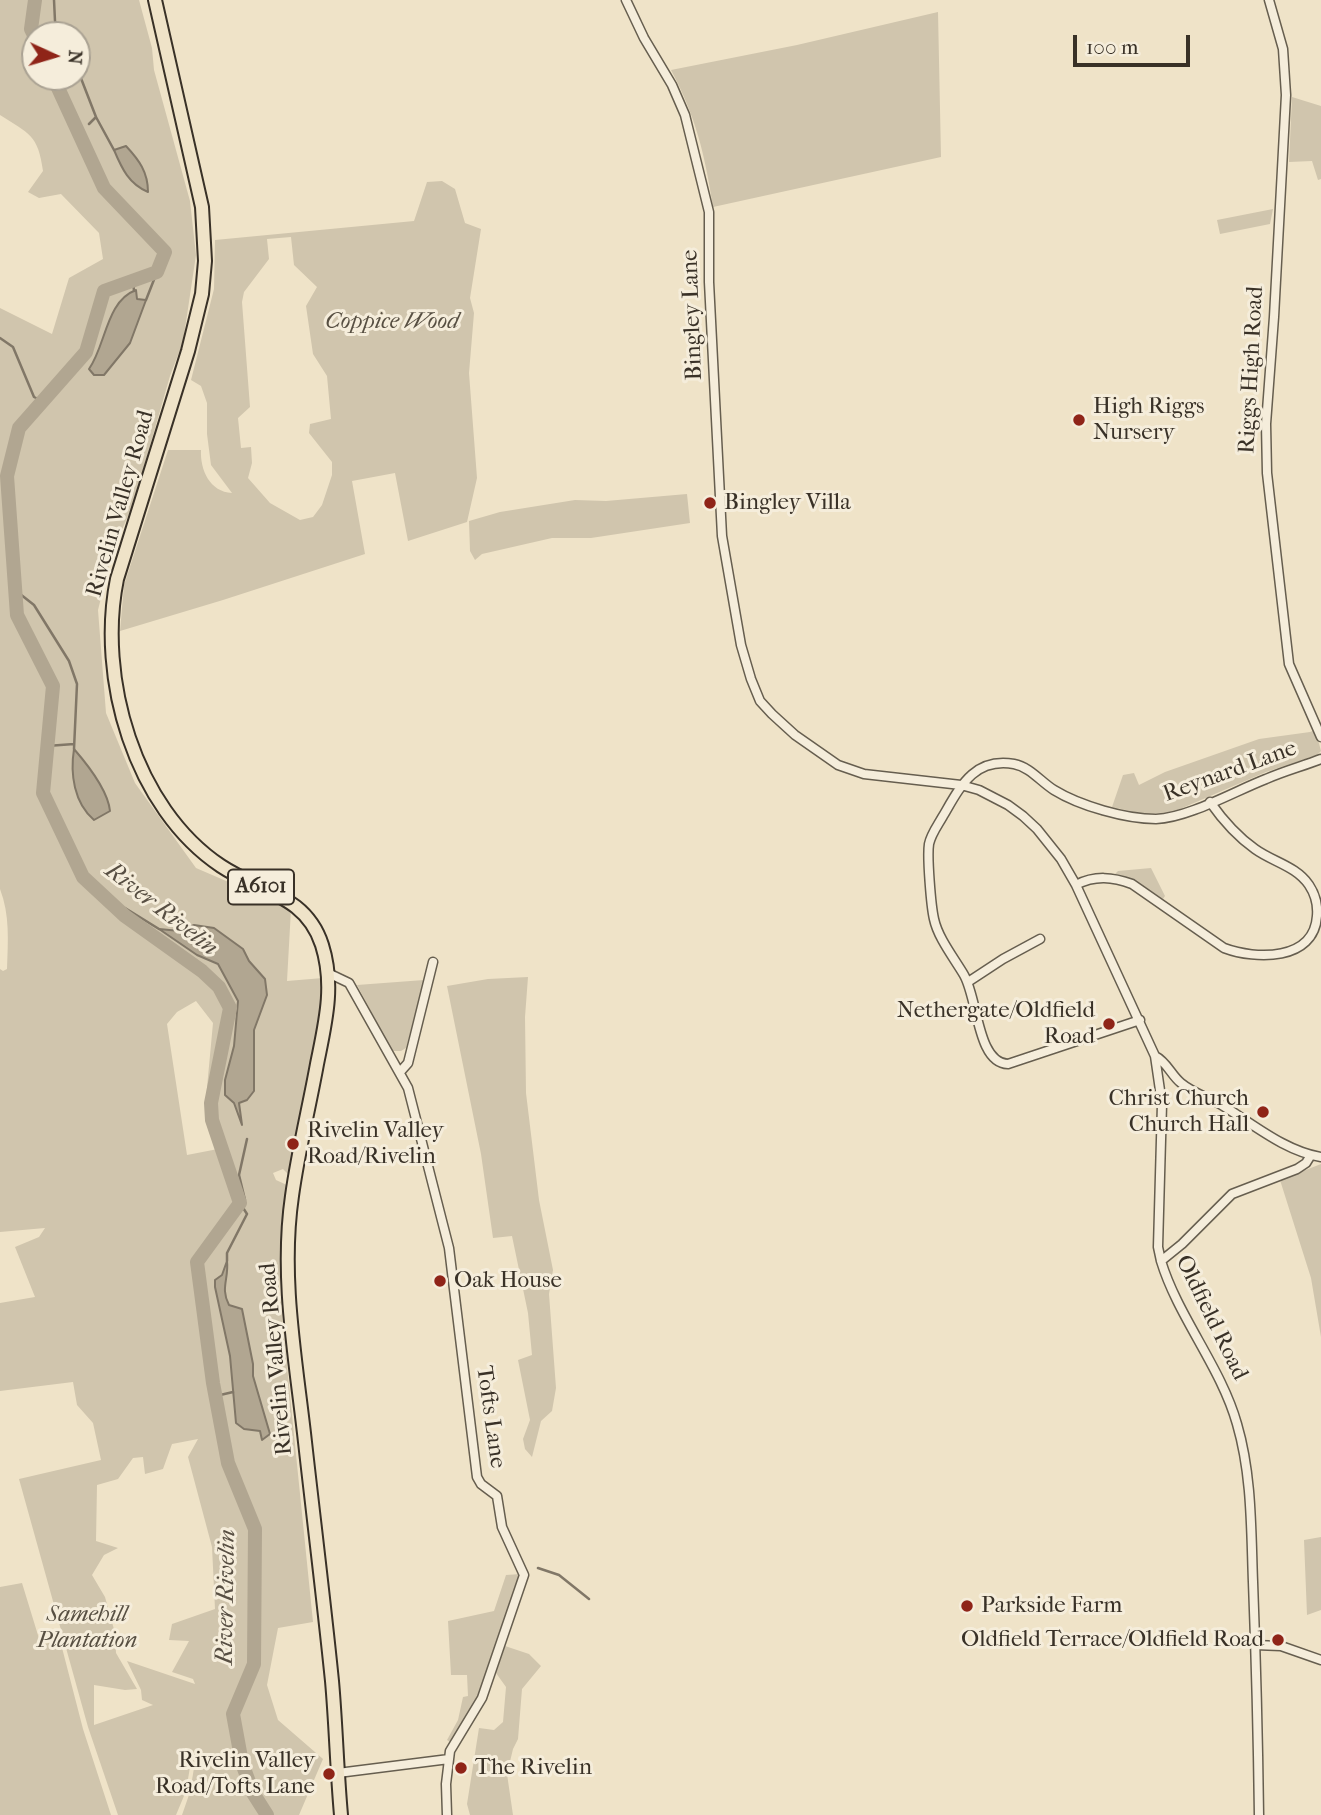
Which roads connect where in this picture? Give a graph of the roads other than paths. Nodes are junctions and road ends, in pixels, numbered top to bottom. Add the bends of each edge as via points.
1 (155, 0) edge
2 (626, 0) edge
3 (1269, 0) edge
4 (1321, 737) edge
5 (1321, 760) edge
6 (961, 785) junction
7 (1210, 802) junction
8 (1076, 884) junction
9 (1040, 939) dead end
10 (433, 962) dead end
11 (328, 973) junction
12 (968, 982) junction
13 (1140, 1020) junction
14 (1155, 1056) junction
15 (400, 1072) junction
16 (1311, 1155) junction
17 (1321, 1157) edge
18 (1161, 1261) junction
19 (1255, 1645) junction
20 (1321, 1660) edge
21 (449, 1759) junction
22 (338, 1773) junction
23 (341, 1815) edge
24 (447, 1815) edge
25 (1259, 1815) edge

1 - 11 main road, Rivelin Valley Road / A6101 via 202,207 205,261 191,341 117,579 112,615 114,682 145,775 165,811 214,862 289,900 306,914 322,946
2 - 6 street, Bingley Lane via 685,115 709,212 722,536 741,645 760,701 795,735 838,765 864,774
3 - 4 street, Riggs High Road via 1283,49 1286,95 1267,473 1289,664
5 - 7 street, Reynard Lane
6 - 7 street, Reynard Lane via 975,771 1010,764 1027,769 1066,796 1121,813 1167,818
6 - 8 street, Oldfield Road via 993,796 1023,816 1050,844
6 - 12 street via 934,833 929,852 935,924
7 - 8 street via 1248,843 1295,870 1313,891 1317,912 1308,941 1277,954 1235,952 1132,884 1096,877
8 - 13 street, Oldfield Road
9 - 12 street
10 - 15 street via 408,1063
11 - 15 street, Tofts Lane via 349,983
11 - 22 main road, Rivelin Valley Road / A6101 via 326,1018 292,1193 288,1286
12 - 13 street via 987,1050 1000,1064
13 - 14 street, Oldfield Road
14 - 16 street via 1193,1091 1285,1145
14 - 18 street, Oldfield Road via 1162,1104
15 - 21 street, Tofts Lane via 413,1103 449,1248 477,1477 497,1496 502,1527 524,1575 482,1698
16 - 17 street
16 - 18 street via 1297,1169 1232,1194
18 - 19 street, Oldfield Road via 1237,1421 1250,1511
19 - 20 street via 1281,1646
19 - 25 street, Oldfield Road
21 - 22 street
21 - 24 street
22 - 23 main road, Rivelin Valley Road / A6101

